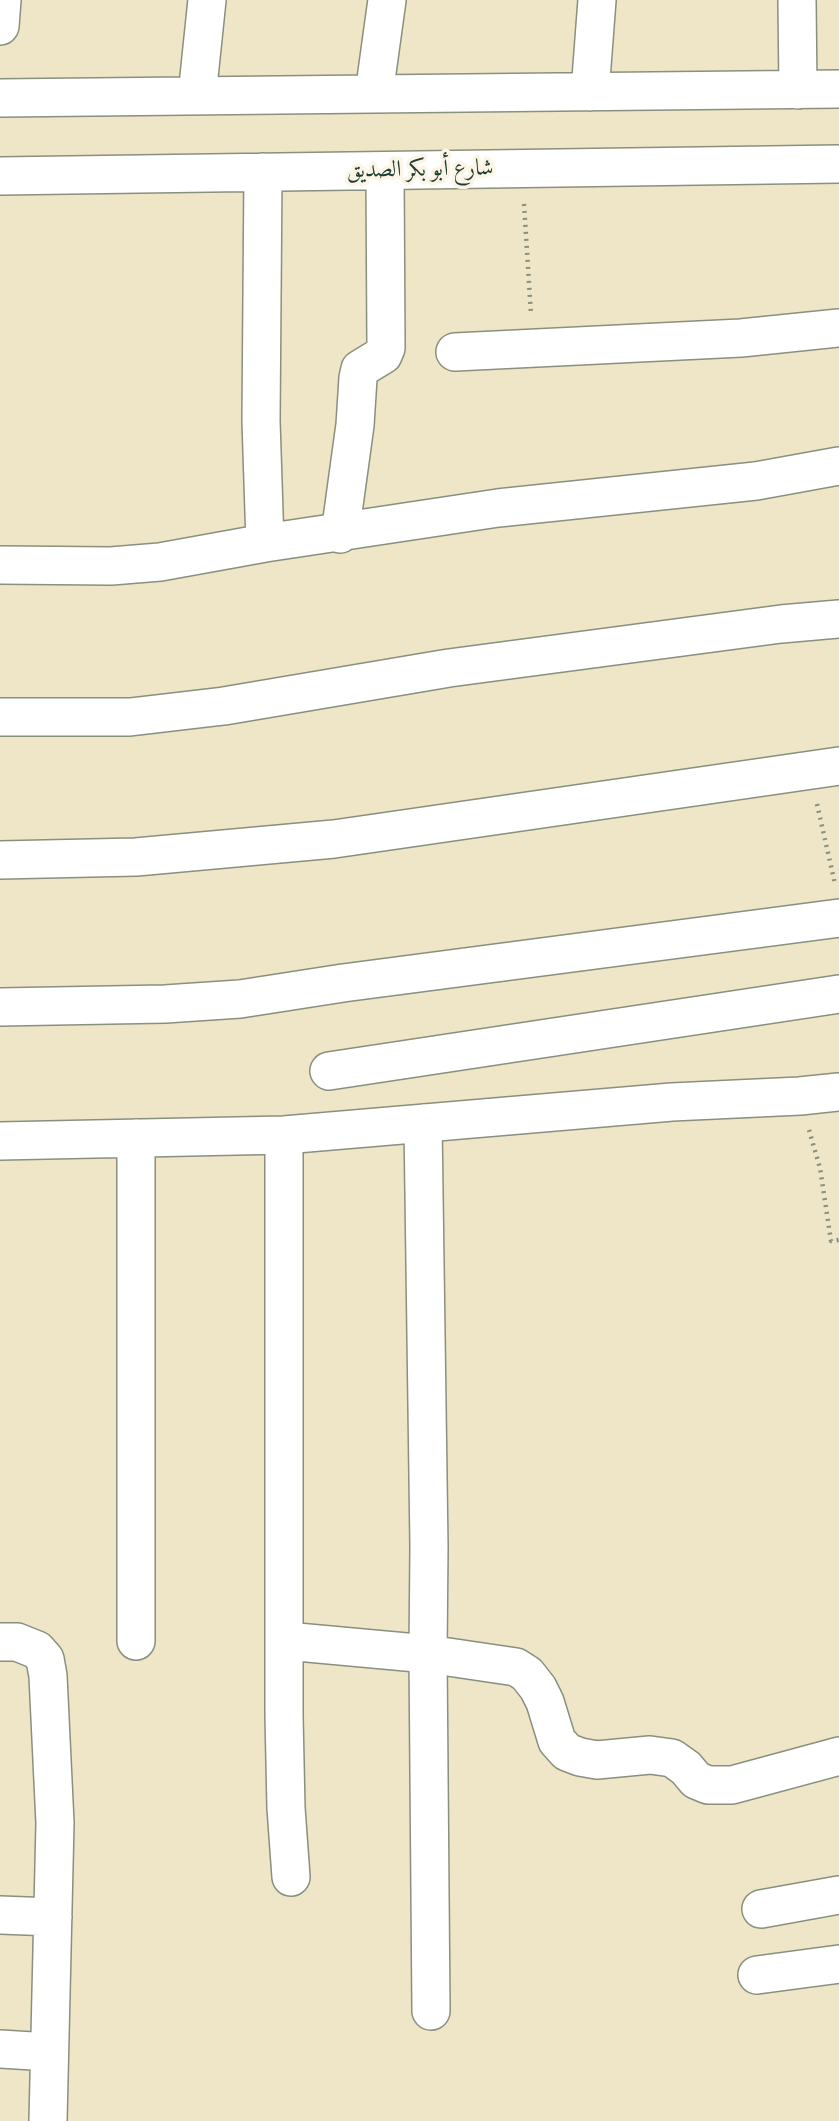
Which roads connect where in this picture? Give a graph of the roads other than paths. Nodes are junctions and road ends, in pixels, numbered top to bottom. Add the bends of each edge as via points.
1 (2, 0) edge
2 (207, 0) edge
3 (387, 0) edge
4 (597, 0) edge
5 (797, 0) edge
6 (0, 26) edge
7 (839, 89) edge
8 (798, 90) junction
9 (590, 92) junction
10 (374, 94) junction
11 (197, 96) junction
12 (0, 98) edge
13 (839, 164) edge
14 (385, 171) junction
15 (263, 172) junction
16 (0, 176) edge
17 (839, 328) edge
18 (455, 352) dead end
19 (839, 466) edge
20 (340, 534) junction
21 (265, 543) junction
22 (0, 565) edge
23 (839, 619) edge
24 (0, 716) edge
25 (824, 768) edge
26 (0, 860) edge
27 (838, 904) edge
28 (839, 994) edge
29 (0, 1007) edge
30 (328, 1071) dead end
31 (839, 1092) edge
32 (423, 1124) junction
33 (284, 1135) junction
34 (136, 1138) junction
35 (0, 1141) edge
36 (136, 1641) dead end
37 (286, 1641) junction
38 (0, 1642) edge
39 (428, 1654) junction
40 (839, 1756) edge
41 (290, 1877) dead end
42 (839, 1895) edge
43 (761, 1909) dead end
44 (0, 1915) edge
45 (53, 1917) junction
46 (839, 1964) edge
47 (757, 1975) dead end
48 (431, 2011) dead end
49 (0, 2049) edge
50 (50, 2052) junction
51 (48, 2121) edge

1 - 6 street
2 - 11 street
3 - 10 street
4 - 9 street
5 - 8 street
7 - 8 street
8 - 9 street
9 - 10 street
10 - 11 street
11 - 12 street
13 - 14 street, شارع أبو بكر الصديق
14 - 15 street, شارع أبو بكر الصديق
14 - 20 street via 386,348 383,355 360,369 358,377
15 - 16 street, شارع أبو بكر الصديق
15 - 21 street
17 - 18 street via 741,338
19 - 20 street via 756,481 498,508
20 - 21 street
21 - 22 street via 136,565
23 - 24 street via 449,668 130,717
25 - 26 street via 334,839 136,857
27 - 29 street via 240,999
28 - 30 street
31 - 32 street
32 - 33 street
32 - 39 street
33 - 34 street
33 - 37 street
34 - 35 street
34 - 36 street
37 - 39 street
37 - 41 street via 285,1795
38 - 45 street via 17,1642 37,1650 45,1659 55,1823
39 - 40 street via 516,1667 527,1674 545,1702 557,1741 580,1758 672,1758 696,1780 732,1785
39 - 48 street
42 - 43 street
44 - 45 street
45 - 50 street
46 - 47 street
49 - 50 street
50 - 51 street

